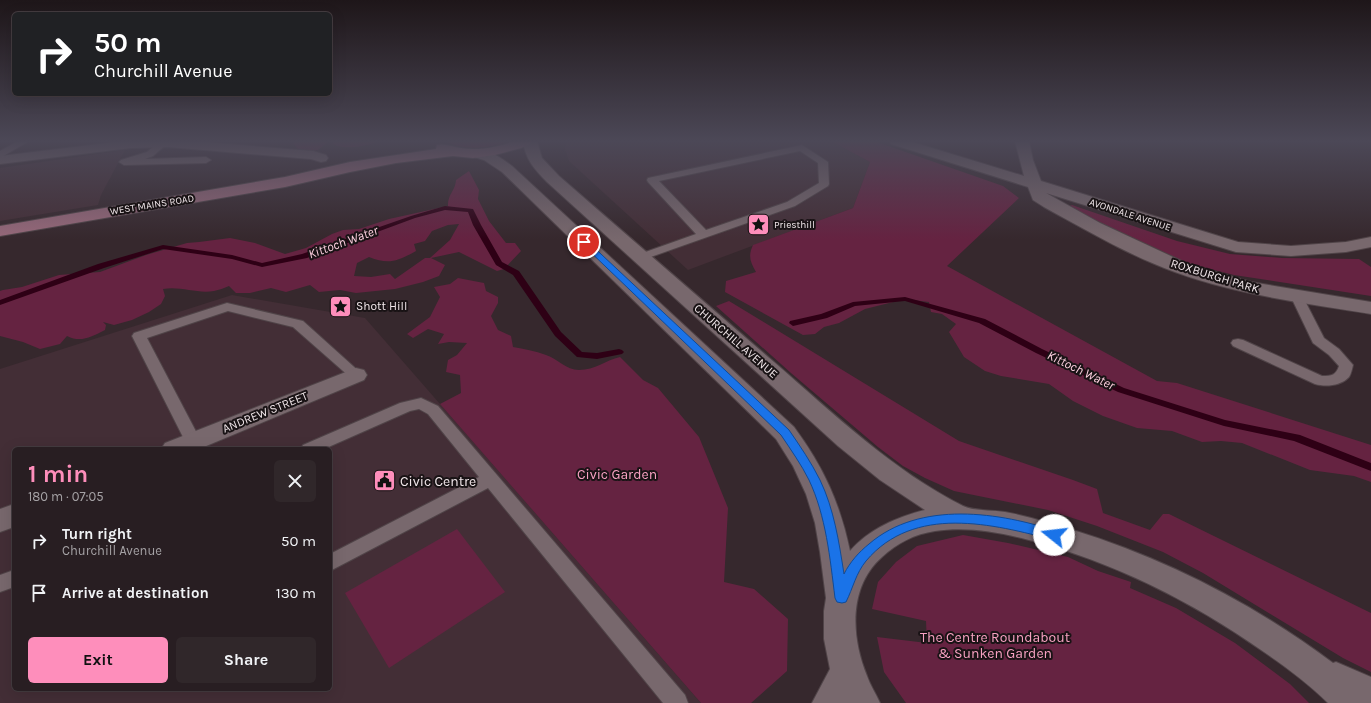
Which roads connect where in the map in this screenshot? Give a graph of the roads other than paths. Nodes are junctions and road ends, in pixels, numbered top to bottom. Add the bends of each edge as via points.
1 (321, 174) edge
2 (512, 174) edge
3 (549, 174) edge
4 (681, 174) edge
5 (824, 174) edge
6 (1002, 174) edge
7 (1031, 174) edge
8 (1035, 184) junction
9 (0, 231) edge
10 (704, 235) junction
11 (1371, 242) edge
12 (641, 257) junction
13 (1297, 297) junction
14 (1371, 308) edge
15 (1238, 343) dead end
16 (356, 375) joint
17 (184, 445) edge
18 (314, 447) edge
19 (491, 479) junction
20 (12, 516) edge
21 (964, 519) junction
22 (0, 521) edge
23 (332, 562) edge
24 (12, 579) edge
25 (0, 584) edge
26 (842, 598) junction
27 (1313, 668) junction
28 (847, 671) junction
29 (1371, 695) edge
30 (677, 703) edge
31 (830, 703) edge
32 (862, 703) edge
33 (1352, 703) edge

1 - 9 main road, WEST MAINS ROAD
2 - 26 street via 785,433 815,481 825,509 834,544
3 - 12 street, CHURCHILL AVENUE
4 - 10 lane via 652,180
5 - 10 lane via 824,184 791,204
6 - 8 street, AVONDALE AVENUE
7 - 8 street, ROXBURGH PARK
8 - 11 street, AVONDALE AVENUE via 1236,246 1291,251 1346,247
8 - 13 street, ROXBURGH PARK via 1039,197 1076,218 1180,268 1236,284
10 - 12 lane
12 - 21 street, CHURCHILL AVENUE via 872,461 926,498
13 - 14 street, ROXBURGH PARK
13 - 15 lane via 1318,340 1346,365 1343,375 1336,380 1320,381
16 - 17 street, ANDREW STREET
16 - 17 lane via 298,324 227,307 139,336
18 - 19 lane via 405,407 421,403 433,410
19 - 23 lane
19 - 30 lane
20 - 22 street
21 - 26 street via 922,522 901,529 880,541 862,557 851,573
21 - 27 street via 1039,530 1149,569 1226,609
24 - 25 lane
26 - 28 street via 841,637
27 - 29 street
27 - 33 street
28 - 31 street
28 - 32 street

